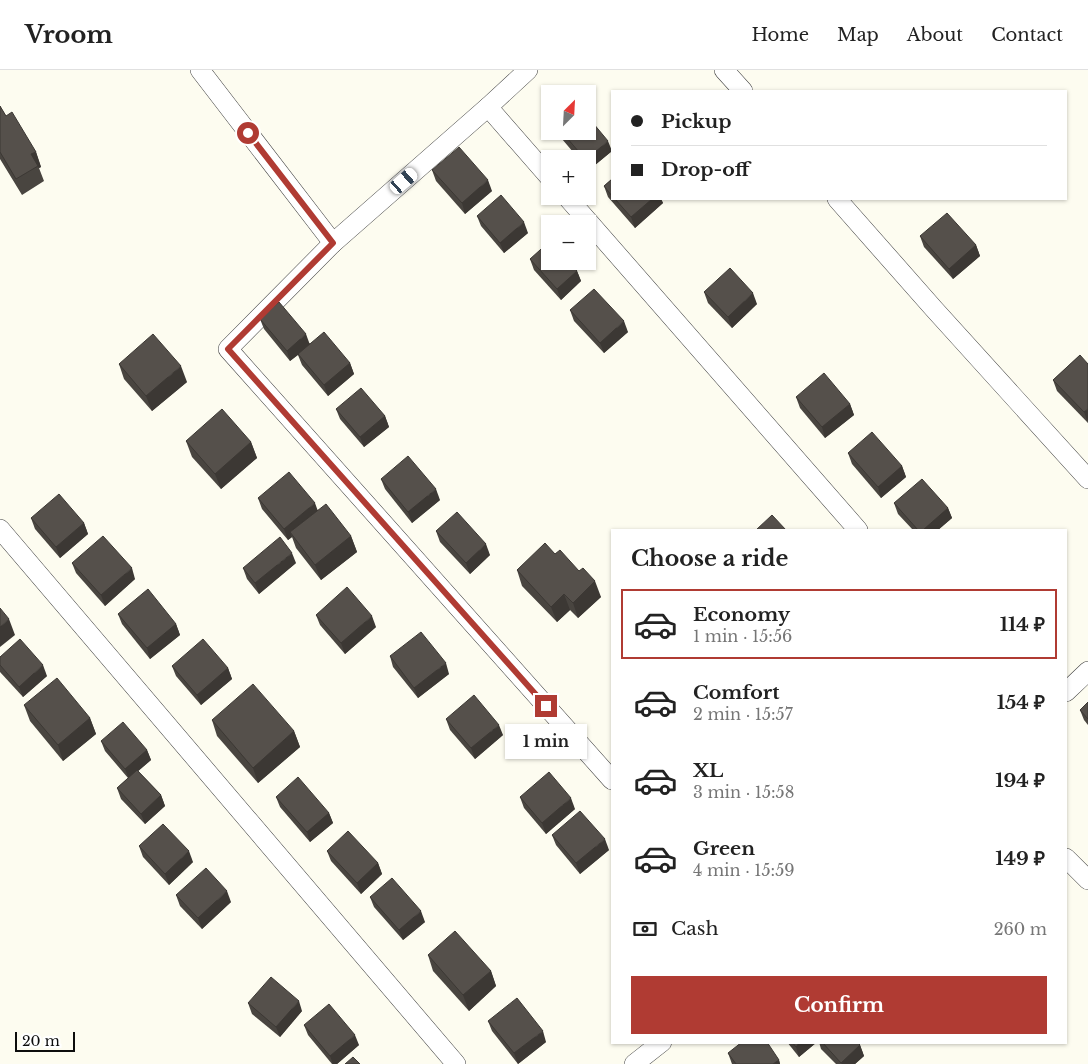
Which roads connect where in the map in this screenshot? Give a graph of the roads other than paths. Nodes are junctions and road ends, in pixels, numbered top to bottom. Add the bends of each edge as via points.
1 (200, 70) edge
2 (528, 70) edge
3 (724, 70) edge
4 (742, 90) edge
5 (488, 108) junction
6 (541, 168) edge
7 (838, 200) edge
8 (574, 205) edge
9 (333, 243) junction
10 (1088, 479) edge
11 (857, 529) edge
12 (0, 530) edge
13 (1088, 671) edge
14 (1067, 691) edge
15 (611, 779) edge
16 (1067, 859) edge
17 (1088, 880) edge
18 (659, 1044) edge
19 (456, 1064) edge
20 (634, 1064) edge

1 - 9 street
2 - 5 street
3 - 4 street
5 - 6 street
5 - 9 street
7 - 10 street
8 - 11 street
9 - 15 street via 228,349
12 - 19 street
13 - 14 street
16 - 17 street
18 - 20 street

